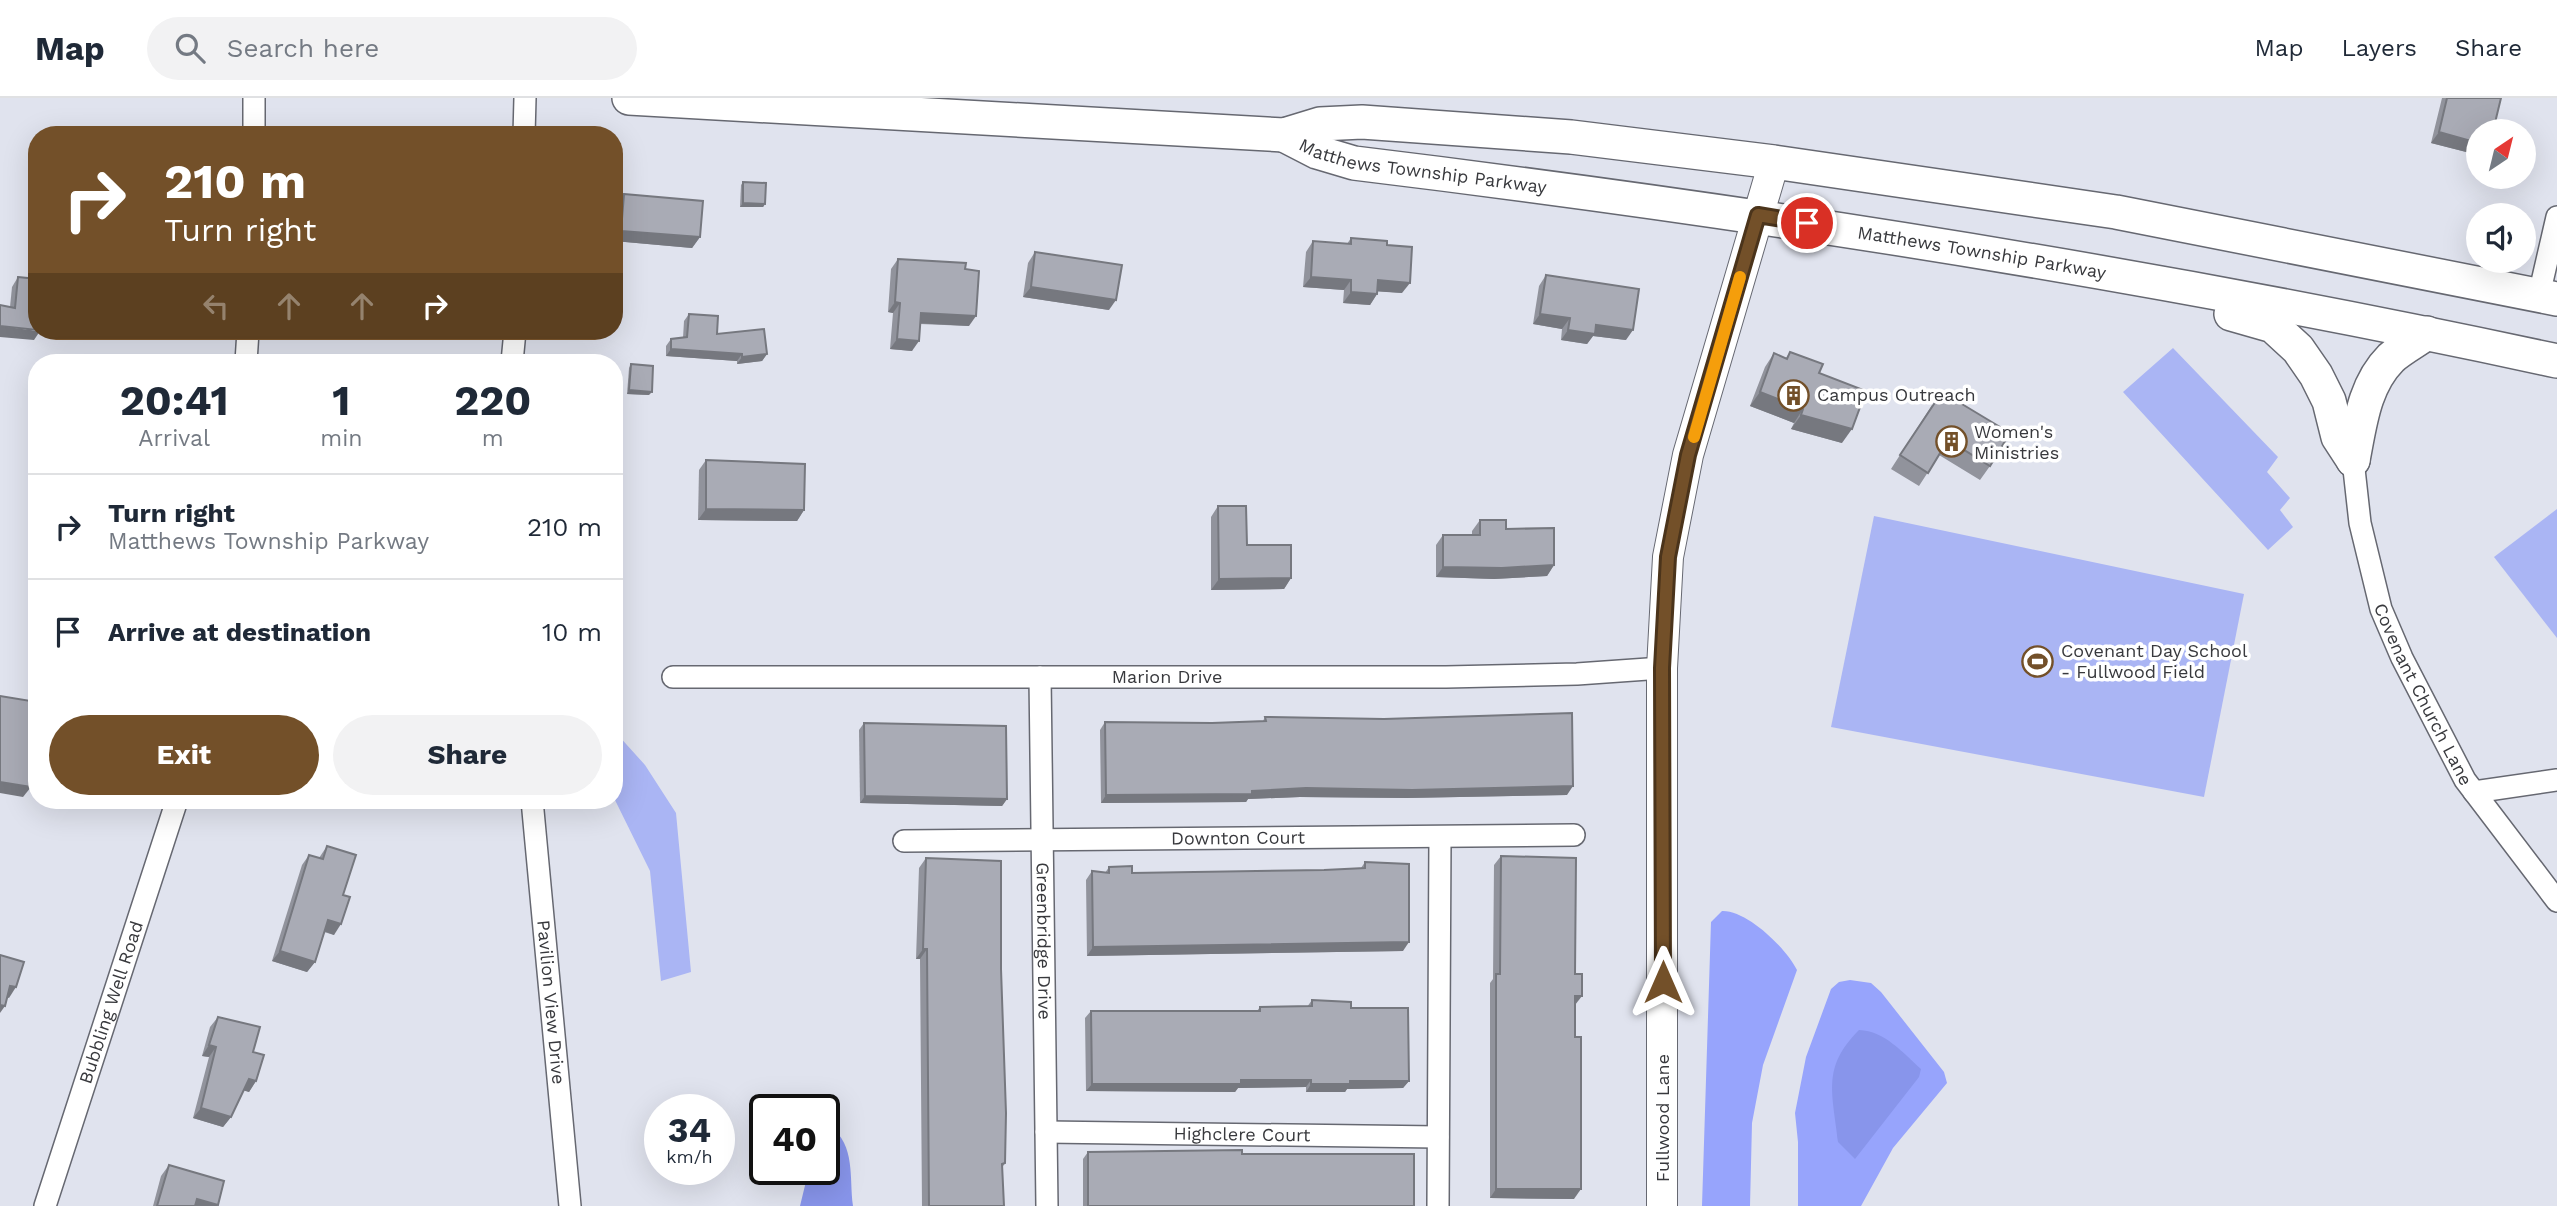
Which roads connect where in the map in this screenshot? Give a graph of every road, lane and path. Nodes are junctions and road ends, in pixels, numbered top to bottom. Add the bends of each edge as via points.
1 (254, 98) edge
2 (525, 98) edge
3 (629, 98) edge
4 (916, 106) edge
5 (254, 126) edge
6 (524, 126) edge
7 (1284, 135) junction
8 (1774, 162) junction
9 (1758, 215) junction
10 (2557, 217) edge
11 (2113, 273) junction
12 (2548, 297) edge
13 (2427, 333) junction
14 (2557, 361) edge
15 (2353, 460) junction
16 (1662, 668) junction
17 (673, 677) dead end
18 (1040, 677) junction
19 (2557, 780) edge
20 (2474, 792) junction
21 (174, 809) edge
22 (533, 809) edge
23 (1574, 835) dead end
24 (1440, 838) junction
25 (904, 841) dead end
26 (1045, 841) junction
27 (2557, 901) edge
28 (1046, 1132) junction
29 (1438, 1137) junction
30 (45, 1206) edge
31 (570, 1206) edge
32 (1047, 1206) edge
33 (1438, 1206) edge
34 (1662, 1206) edge

1 - 5 street
2 - 6 street
3 - 4 main road, Matthews Township Parkway
4 - 7 main road, Matthews Township Parkway
7 - 8 main road, Matthews Township Parkway via 1320,124 1362,122 1570,137
7 - 9 main road, Matthews Township Parkway via 1317,152 1354,163
8 - 9 street, Fullwood Lane
8 - 12 main road, Matthews Township Parkway via 2116,212
9 - 11 main road, Matthews Township Parkway
9 - 16 street, Fullwood Lane via 1674,514 1662,613
10 - 12 street
11 - 13 main road, Matthews Township Parkway
11 - 15 main road via 2139,295 2273,326 2298,349 2316,375 2329,401 2338,437
13 - 14 main road, Matthews Township Parkway
13 - 15 main road via 2391,358 2373,382
15 - 20 street, Covenant Church Lane via 2360,523 2381,608 2425,706
16 - 18 street, Marion Drive via 1447,677
16 - 34 street, Fullwood Lane
17 - 18 street, Marion Drive
18 - 26 street, Greenbridge Drive
19 - 20 street
20 - 27 street, Covenant Church Lane
21 - 30 street, Bubbling Well Road
22 - 31 street, Pavilion View Drive
23 - 24 street, Downton Court
24 - 26 street, Downton Court
24 - 29 street
25 - 26 street, Downton Court
26 - 28 street, Greenbridge Drive
28 - 29 street, Highclere Court
28 - 32 street, Greenbridge Drive
29 - 33 street

